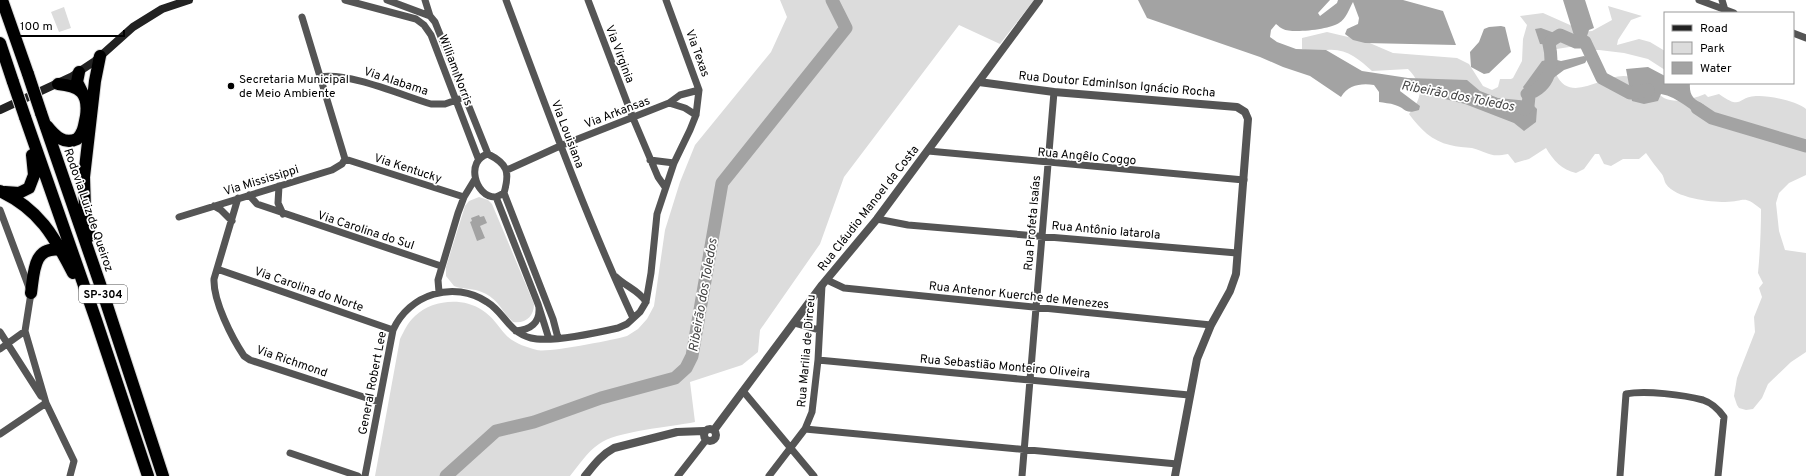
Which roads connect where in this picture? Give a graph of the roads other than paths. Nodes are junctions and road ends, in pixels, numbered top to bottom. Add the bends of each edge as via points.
1 (2, 0) edge
2 (189, 0) edge
3 (345, 0) edge
4 (388, 0) edge
5 (425, 0) edge
6 (506, 0) edge
7 (588, 0) edge
8 (666, 0) edge
9 (1039, 0) edge
10 (1698, 0) edge
11 (1722, 0) edge
12 (371, 3) edge
13 (385, 10) junction
14 (1725, 10) junction
15 (1731, 12) edge
16 (430, 16) junction
17 (302, 17) dead end
18 (1794, 33) edge
19 (1806, 38) edge
20 (0, 42) edge
21 (100, 56) junction
22 (81, 71) junction
23 (320, 77) junction
24 (95, 81) junction
25 (979, 82) junction
26 (58, 84) junction
27 (700, 90) junction
28 (82, 92) junction
29 (1054, 92) junction
30 (465, 97) junction
31 (456, 100) junction
32 (669, 103) junction
33 (0, 110) edge
34 (696, 115) junction
35 (42, 117) junction
36 (633, 118) junction
37 (30, 134) junction
38 (560, 146) junction
39 (928, 152) junction
40 (488, 154) junction
41 (478, 158) junction
42 (345, 159) junction
43 (650, 160) junction
44 (674, 163) junction
45 (1048, 164) junction
46 (507, 170) junction
47 (476, 179) junction
48 (1244, 180) junction
49 (279, 186) junction
50 (665, 187) junction
51 (480, 189) junction
52 (504, 193) junction
53 (249, 195) junction
54 (464, 197) junction
55 (496, 197) junction
56 (238, 198) junction
57 (214, 206) junction
58 (0, 210) edge
59 (283, 214) junction
60 (179, 217) dead end
61 (877, 219) junction
62 (232, 221) junction
63 (1042, 235) junction
64 (61, 250) junction
65 (1237, 253) junction
66 (442, 266) junction
67 (217, 269) junction
68 (613, 274) junction
69 (824, 283) junction
70 (100, 284) junction
71 (439, 292) junction
72 (30, 293) junction
73 (646, 302) junction
74 (538, 304) junction
75 (1036, 308) junction
76 (633, 318) junction
77 (96, 320) junction
78 (794, 323) junction
79 (1211, 325) junction
80 (393, 330) junction
81 (819, 330) junction
82 (516, 331) junction
83 (0, 332) edge
84 (26, 332) junction
85 (558, 338) junction
86 (549, 339) junction
87 (8, 344) junction
88 (0, 349) edge
89 (818, 360) junction
90 (1030, 380) junction
91 (743, 391) junction
92 (1190, 395) junction
93 (379, 402) junction
94 (46, 403) junction
95 (805, 429) junction
96 (0, 434) edge
97 (704, 436) junction
98 (791, 447) junction
99 (1025, 449) junction
100 (290, 453) dead end
101 (1177, 464) junction
102 (70, 476) edge
103 (148, 476) edge
104 (163, 476) edge
105 (358, 476) edge
106 (365, 476) edge
107 (585, 476) edge
108 (678, 476) edge
109 (769, 476) edge
110 (814, 476) edge
111 (1022, 476) edge
112 (1175, 476) edge
113 (1620, 476) edge
114 (1718, 476) edge

1 - 35 highway, Rodovia Luiz de Queiroz / SP-304, bridge
2 - 21 main road via 162,9 146,18
3 - 12 street, William Norris
4 - 13 street
4 - 16 street
5 - 16 street, William Norris
6 - 38 street, Via Louisiana
7 - 36 street, Via Virginia
8 - 27 street, Via Texas
9 - 25 street, Rua Cláudio Manoel da Costa
10 - 14 street
11 - 14 street
12 - 13 street, William Norris
13 - 31 street, William Norris via 416,19 424,25 431,35
14 - 15 street
16 - 30 street, William Norris via 435,22
17 - 23 street
18 - 19 street
20 - 37 highway, SP-304, bridge
21 - 22 main road
21 - 24 highway
22 - 24 highway via 90,72
22 - 26 main road
22 - 28 highway via 77,82
23 - 31 street, Via Alabama via 346,77 431,104 445,104
23 - 42 street
24 - 70 highway via 83,195
25 - 29 street, Rua Doutor Edminlson Ignácio Rocha
25 - 39 street, Rua Cláudio Manoel da Costa
26 - 28 highway via 69,85
26 - 33 main road
27 - 32 street, Via Arkansas via 680,95
27 - 34 street, Via Texas
28 - 35 highway via 87,107 84,130 77,139 62,140 53,133
29 - 45 street, Rua Profeta Isaías
29 - 48 street, Rua Doutor Edminlson Ignácio Rocha via 1237,107 1245,112 1248,119
30 - 31 street, Via Alabama
30 - 40 street, William Norris
31 - 41 street, William Norris
32 - 34 street, Via Arkansas
32 - 36 street, Via Arkansas
34 - 44 street, General Robert Lee
35 - 70 highway, Rodovia Luiz de Queiroz / SP-304
36 - 38 street, Via Arkansas
36 - 43 street, Via Virginia
37 - 64 highway via 34,168 29,188 19,193 0,191 31,210 51,233
37 - 77 highway, SP-304
38 - 46 street, Via Arkansas
38 - 68 street, Via Louisiana
39 - 45 street, Rua Angêlo Coggo
39 - 61 street, Rua Cláudio Manoel da Costa
40 - 41 street
40 - 46 street via 502,163
41 - 47 street
42 - 49 street, Via Mississippi via 332,170
42 - 54 street, Via Kentucky
43 - 44 street
43 - 50 street, Via Virginia
44 - 50 street, General Robert Lee
45 - 48 street, Rua Angêlo Coggo
45 - 63 street, Rua Profeta Isaías
46 - 52 street via 508,178
47 - 51 street
47 - 54 street
48 - 65 street
49 - 53 street, Via Mississippi
49 - 59 street via 278,203
50 - 73 street, General Robert Lee via 657,214
51 - 54 street
51 - 55 street
52 - 55 street
52 - 85 street via 551,313
53 - 56 street, Via Mississippi
53 - 59 street, Via Carolina do Sul via 257,204
54 - 66 street
55 - 74 street
56 - 57 street, Via Mississippi
56 - 62 street, Via Richmond
57 - 60 street, Via Mississippi
57 - 62 street
58 - 72 street
59 - 66 street, Via Carolina do Sul
61 - 63 street, Rua Antônio Iatarola via 908,225
61 - 69 street, Rua Cláudio Manoel da Costa
62 - 67 street, Via Richmond
63 - 65 street, Rua Antônio Iatarola
63 - 75 street, Rua Profeta Isaías
64 - 72 highway via 48,250 38,258
64 - 77 highway
65 - 79 street via 1236,274 1230,291
66 - 71 street via 438,280
67 - 80 street, Via Carolina do Norte
67 - 93 street, Via Richmond via 213,290 244,356
68 - 73 street, Via Louisiana
68 - 76 street, Via Louisiana
69 - 75 street, Rua Antenor Kuerche de Menezes via 844,288
69 - 78 street, Rua Cláudio Manoel da Costa
69 - 81 street, Rua Marilia de Dirceu
70 - 104 highway, Rodovia Luiz de Queiroz / SP-304
71 - 80 street, General Robert Lee via 420,300 406,310
71 - 82 street, General Robert Lee via 457,291 479,297 498,311
72 - 84 street
73 - 76 street, General Robert Lee
74 - 82 street via 539,313 534,324 524,331
74 - 86 street
75 - 79 street, Rua Antenor Kuerche de Menezes
75 - 90 street, Rua Profeta Isaías
76 - 85 street, General Robert Lee via 618,328
77 - 103 highway, SP-304
78 - 81 street
78 - 91 street, Rua Cláudio Manoel da Costa
79 - 92 street via 1197,360
80 - 93 street, General Robert Lee
81 - 89 street, Rua Marilia de Dirceu
82 - 86 street, General Robert Lee via 530,338
83 - 87 street
84 - 87 street
84 - 94 street
85 - 86 street, General Robert Lee
87 - 88 street
87 - 94 street
89 - 90 street, Rua Sebastião Monteiro Oliveira
89 - 95 street, Rua Marilia de Dirceu via 812,412
90 - 92 street, Rua Sebastião Monteiro Oliveira
90 - 99 street, Rua Profeta Isaías
91 - 97 street, Rua Cláudio Manoel da Costa via 714,430 715,439 712,441
91 - 98 street
92 - 101 street
93 - 106 street, General Robert Lee
94 - 96 street
94 - 102 street via 74,462
95 - 98 street, Rua Marilia de Dirceu
95 - 99 street
97 - 107 street via 677,432 614,448 597,460
97 - 108 street
98 - 109 street, Rua Marilia de Dirceu
98 - 110 street
99 - 101 street
99 - 111 street, Rua Profeta Isaías
100 - 105 street
101 - 112 street
113 - 114 street via 1626,394 1636,392 1704,401 1718,410 1724,417

